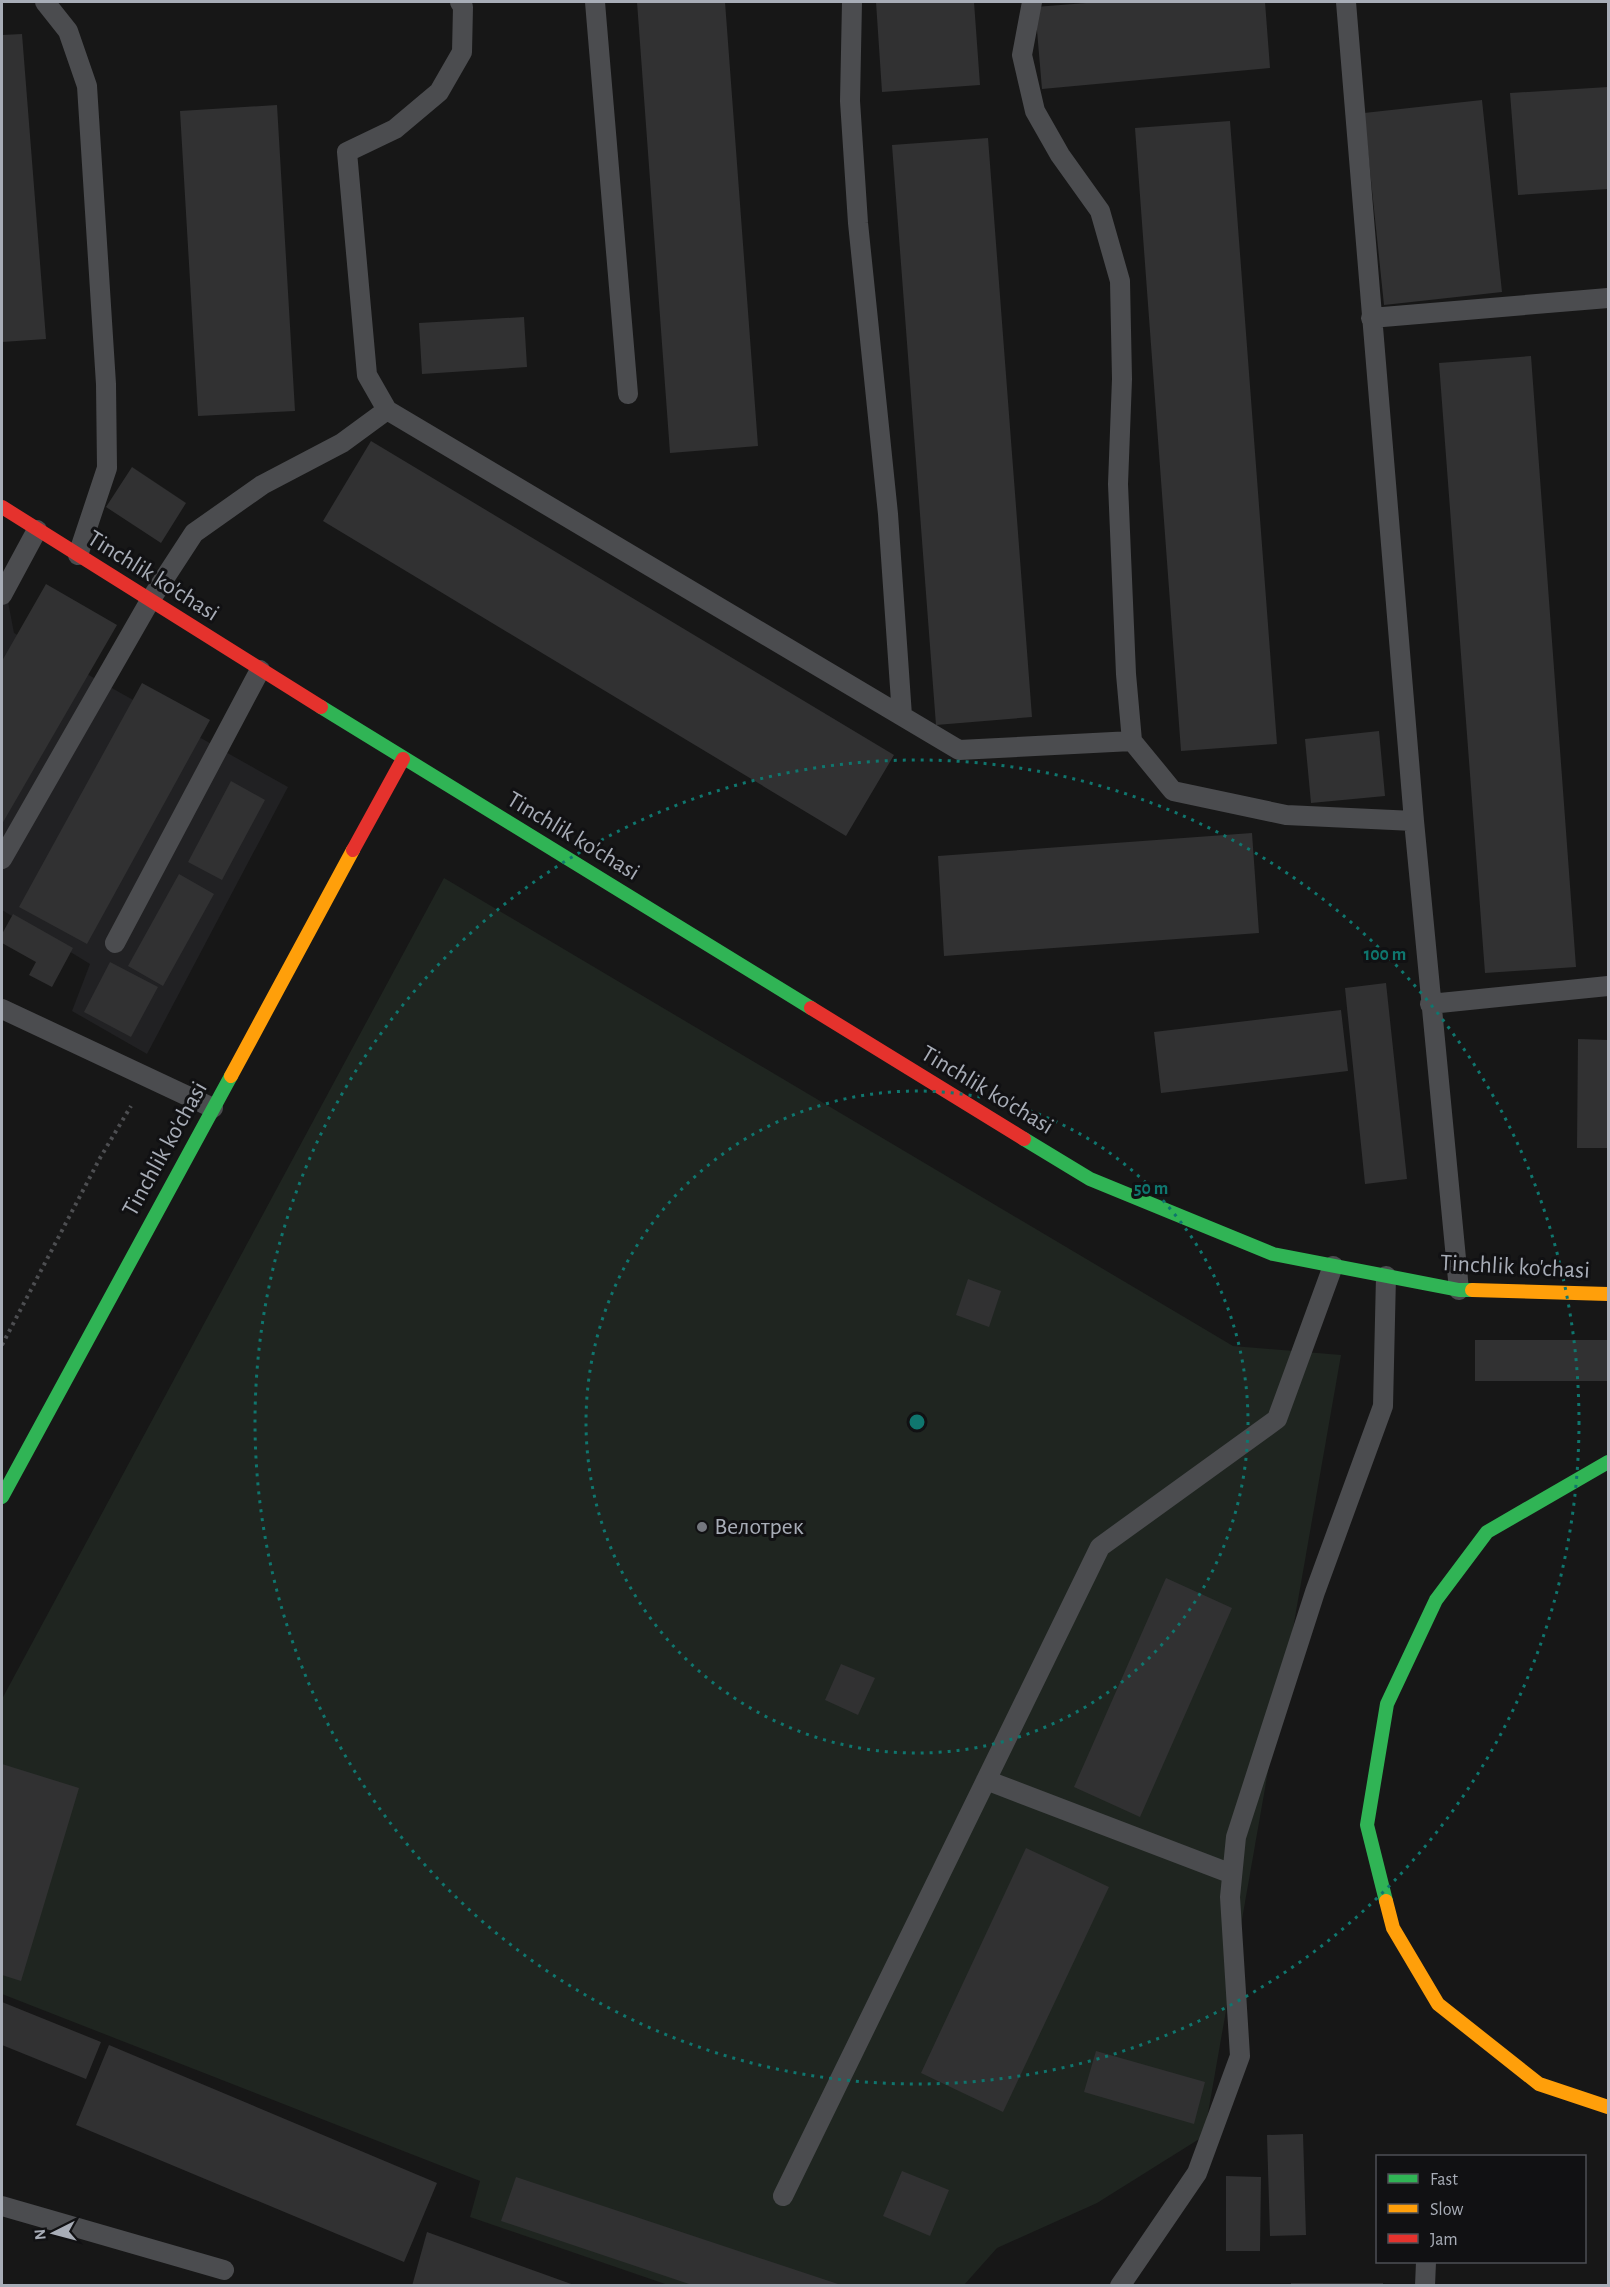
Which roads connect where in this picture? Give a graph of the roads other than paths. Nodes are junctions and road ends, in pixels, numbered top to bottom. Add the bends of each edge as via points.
1 (45, 2) edge
2 (460, 2) edge
3 (595, 2) edge
4 (852, 2) edge
5 (1032, 2) edge
6 (1346, 2) edge
7 (1608, 298) edge
8 (1371, 318) junction
9 (628, 394) dead end
10 (387, 410) junction
11 (2, 507) edge
12 (37, 530) junction
13 (78, 555) junction
14 (2, 595) edge
15 (151, 599) junction
16 (260, 670) junction
17 (902, 717) junction
18 (1132, 741) junction
19 (403, 759) junction
20 (1414, 821) junction
21 (2, 859) edge
22 (115, 943) dead end
23 (1608, 986) edge
24 (1430, 1004) junction
25 (2, 1009) edge
26 (213, 1108) junction
27 (1333, 1266) junction
28 (1386, 1276) junction
29 (1459, 1290) junction
30 (1608, 1294) edge
31 (1608, 1462) edge
32 (2, 1497) edge
33 (986, 1780) junction
34 (1232, 1874) junction
35 (1608, 2107) edge
36 (783, 2196) dead end
37 (2, 2206) edge
38 (1426, 2263) edge
39 (224, 2270) dead end
40 (1120, 2286) edge
41 (1425, 2286) edge

1 - 13 lane via 68,31 87,86 106,384 107,468
2 - 10 lane via 462,52 440,92 395,129 347,152 367,375
3 - 9 lane
4 - 17 lane via 850,101 888,514
5 - 18 lane via 1022,55 1035,111 1060,155 1100,211 1120,281 1118,484
6 - 8 lane
7 - 8 lane
8 - 20 lane
10 - 15 lane via 342,443 262,485 194,533
10 - 17 lane
11 - 12 street, Tinchlik ko'chasi
12 - 13 street, Tinchlik ko'chasi
12 - 14 lane
13 - 15 street, Tinchlik ko'chasi
15 - 16 street, Tinchlik ko'chasi
15 - 21 lane
16 - 19 street, Tinchlik ko'chasi
16 - 22 lane
17 - 18 lane via 959,750
18 - 20 lane via 1173,790 1286,815
19 - 26 street, Tinchlik ko'chasi
19 - 27 street, Tinchlik ko'chasi via 1090,1179 1273,1254
20 - 24 lane
23 - 24 lane
24 - 29 lane
25 - 26 lane
26 - 32 street, Tinchlik ko'chasi
27 - 28 street, Tinchlik ko'chasi
27 - 33 lane via 1277,1419 1100,1547
28 - 29 street, Tinchlik ko'chasi
28 - 34 lane via 1383,1406 1315,1592 1236,1837
29 - 30 street, Tinchlik ko'chasi
31 - 35 street via 1487,1532 1436,1600 1387,1704 1367,1825 1393,1928 1438,2004 1539,2084
33 - 34 lane
33 - 36 lane
34 - 40 lane via 1230,1897 1240,2056 1197,2173
37 - 39 lane
38 - 41 lane

